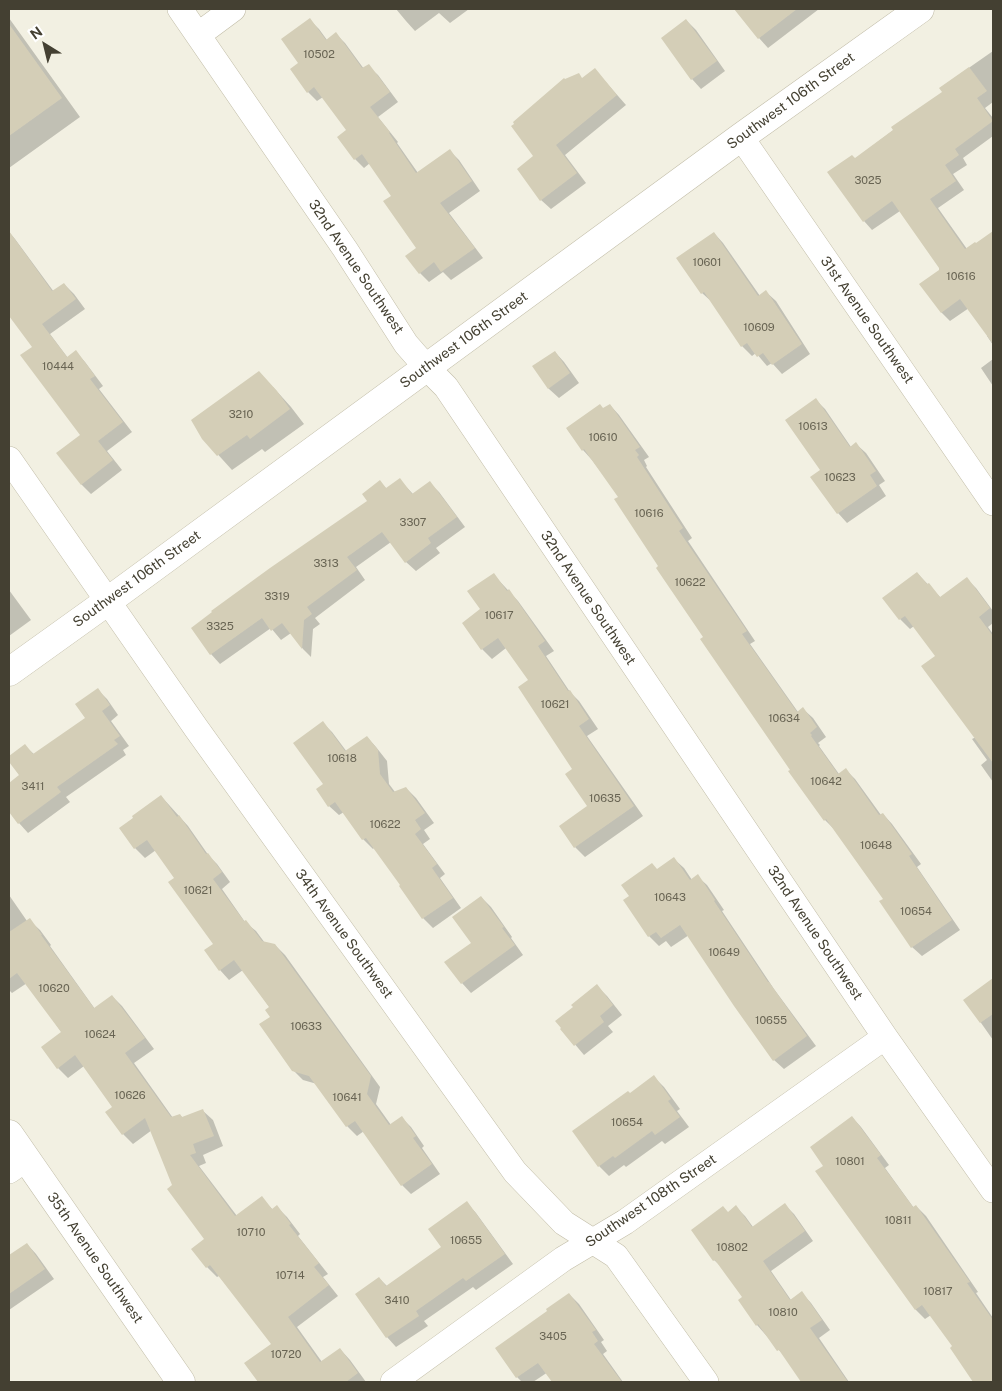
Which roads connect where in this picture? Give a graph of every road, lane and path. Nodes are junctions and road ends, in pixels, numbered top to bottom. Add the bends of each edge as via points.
1 (180, 9) edge
2 (234, 9) edge
3 (920, 9) edge
4 (198, 35) junction
5 (741, 136) junction
6 (427, 368) junction
7 (9, 459) edge
8 (993, 503) edge
9 (108, 601) junction
10 (9, 672) edge
11 (884, 1037) junction
12 (9, 1134) edge
13 (17, 1165) edge
14 (993, 1190) edge
15 (592, 1241) junction
16 (181, 1382) edge
17 (393, 1382) edge
18 (706, 1382) edge

1 - 4 street, 32nd Avenue Southwest
2 - 4 street
3 - 5 street, Southwest 106th Street
4 - 6 street, 32nd Avenue Southwest via 406,344
5 - 6 street, Southwest 106th Street
5 - 8 street, 31st Avenue Southwest
6 - 9 street, Southwest 106th Street
6 - 11 street, 32nd Avenue Southwest via 446,387
7 - 9 street, 34th Avenue Southwest
9 - 10 street, Southwest 106th Street
9 - 15 street, 34th Avenue Southwest via 515,1172 564,1223
11 - 14 street, 32nd Avenue Southwest
11 - 15 street, Southwest 108th Street via 625,1222
12 - 13 street, 35th Avenue Southwest
13 - 16 street, 35th Avenue Southwest
15 - 17 street, Southwest 108th Street
15 - 18 street, 34th Avenue Southwest via 616,1256

